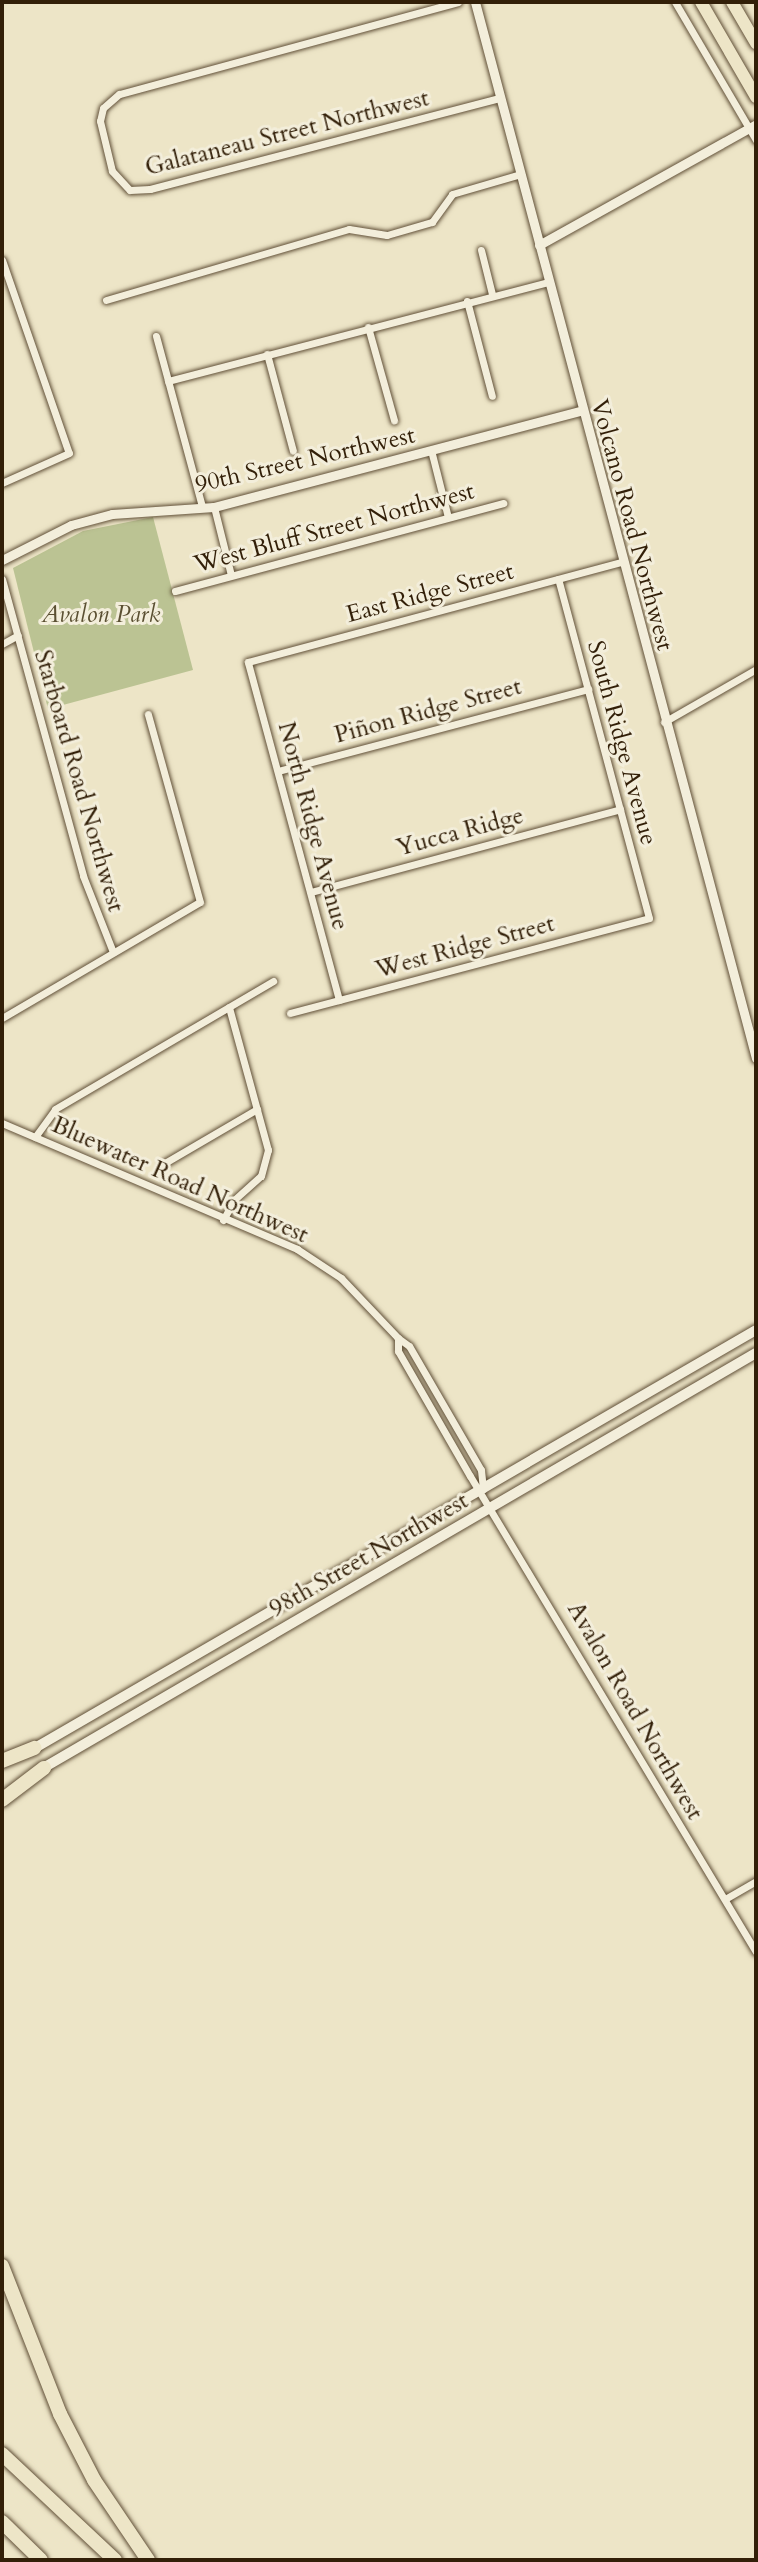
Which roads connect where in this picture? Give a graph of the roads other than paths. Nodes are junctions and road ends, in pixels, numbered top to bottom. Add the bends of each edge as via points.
1 (457, 2) edge
2 (475, 2) edge
3 (675, 2) edge
4 (701, 2) edge
5 (732, 2) edge
6 (756, 43) edge
7 (756, 97) edge
8 (500, 98) junction
9 (753, 126) edge
10 (756, 139) edge
11 (521, 174) junction
12 (539, 245) junction
13 (481, 250) dead end
14 (2, 260) edge
15 (548, 282) junction
16 (492, 295) junction
17 (106, 300) dead end
18 (467, 301) junction
19 (368, 327) junction
20 (156, 336) dead end
21 (267, 354) junction
22 (168, 381) junction
23 (492, 396) dead end
24 (581, 411) junction
25 (394, 420) dead end
26 (431, 450) junction
27 (293, 451) dead end
28 (2, 483) edge
29 (503, 503) dead end
30 (202, 507) junction
31 (214, 507) junction
32 (448, 517) junction
33 (2, 560) edge
34 (622, 562) junction
35 (231, 575) junction
36 (2, 579) edge
37 (558, 579) junction
38 (175, 591) dead end
39 (18, 635) junction
40 (2, 643) edge
41 (248, 662) joint
42 (756, 669) edge
43 (588, 689) junction
44 (148, 713) dead end
45 (664, 722) junction
46 (278, 771) junction
47 (620, 809) junction
48 (311, 892) junction
49 (649, 918) joint
50 (113, 952) junction
51 (273, 981) dead end
52 (339, 1000) junction
53 (229, 1007) junction
54 (290, 1013) dead end
55 (2, 1018) edge
56 (756, 1058) edge
57 (257, 1109) junction
58 (2, 1123) edge
59 (35, 1137) junction
60 (163, 1164) dead end
61 (223, 1220) junction
62 (756, 1330) edge
63 (398, 1338) junction
64 (756, 1353) edge
65 (483, 1489) junction
66 (494, 1507) junction
67 (34, 1748) junction
68 (2, 1762) edge
69 (2, 1767) edge
70 (44, 1768) junction
71 (2, 1791) edge
72 (2, 1800) edge
73 (756, 1881) edge
74 (725, 1899) junction
75 (756, 1952) edge
76 (2, 2266) edge
77 (2, 2454) edge
78 (2, 2522) edge
79 (2, 2536) edge
80 (33, 2560) edge
81 (41, 2560) edge
82 (114, 2560) edge
83 (148, 2560) edge

1 - 8 street, Galataneau Street Northwest via 119,94 103,108 100,121 119,182 141,191
2 - 8 street, Volcano Road Northwest
3 - 9 street
4 - 7 main road
5 - 6 main road
8 - 11 street, Volcano Road Northwest
9 - 10 street
9 - 12 street
11 - 12 street, Volcano Road Northwest
11 - 17 street via 452,194 432,222 387,235 349,229
12 - 15 street, Volcano Road Northwest
13 - 16 street
14 - 28 street via 69,453
15 - 16 street
15 - 24 street, Volcano Road Northwest
16 - 18 street
18 - 19 street
18 - 23 street
19 - 21 street
19 - 25 street
20 - 22 street
21 - 22 street
21 - 27 street
22 - 30 street
24 - 26 street, 90th Street Northwest
24 - 34 street, Volcano Road Northwest
26 - 31 street, 90th Street Northwest
26 - 32 street
29 - 32 street, West Bluff Street Northwest
30 - 31 street, 90th Street Northwest
30 - 33 street, 90th Street Northwest via 113,514 71,525
31 - 35 street
32 - 35 street, West Bluff Street Northwest
34 - 37 street, East Ridge Street
34 - 45 street, Volcano Road Northwest
35 - 38 street, West Bluff Street Northwest
36 - 39 street, Starboard Road Northwest
37 - 41 street, East Ridge Street
37 - 43 street, South Ridge Avenue
39 - 40 street
39 - 50 street, Starboard Road Northwest via 83,876
41 - 46 street, North Ridge Avenue
42 - 45 street
43 - 46 street, Piñon Ridge Street
43 - 47 street, South Ridge Avenue
44 - 50 street via 200,902
45 - 56 street, Volcano Road Northwest
46 - 48 street, North Ridge Avenue
47 - 48 street, Yucca Ridge
47 - 49 street, South Ridge Avenue
48 - 52 street, North Ridge Avenue
49 - 52 street, West Ridge Street
50 - 55 street
51 - 53 street
52 - 54 street, West Ridge Street
53 - 57 street
53 - 59 street via 55,1109
57 - 60 street
57 - 61 street via 268,1164
58 - 59 street, Bluewater Road Northwest
59 - 61 street, Bluewater Road Northwest
61 - 63 street, Bluewater Road Northwest via 319,1263
62 - 65 main road, 98th Street Northwest
63 - 65 street, Bluewater Road Northwest via 398,1351
63 - 65 street, Bluewater Road Northwest via 409,1346 478,1464
64 - 66 main road, 98th Street Northwest
65 - 66 street, Avalon Road Northwest
65 - 67 main road, 98th Street Northwest
66 - 70 main road, 98th Street Northwest
66 - 74 street, Avalon Road Northwest
67 - 68 highway
67 - 69 main road, 98th Street Northwest
70 - 71 main road, 98th Street Northwest
70 - 72 highway
73 - 74 street
74 - 75 street, Avalon Road Northwest
76 - 83 highway via 61,2414
77 - 82 highway
78 - 81 highway
79 - 80 highway

